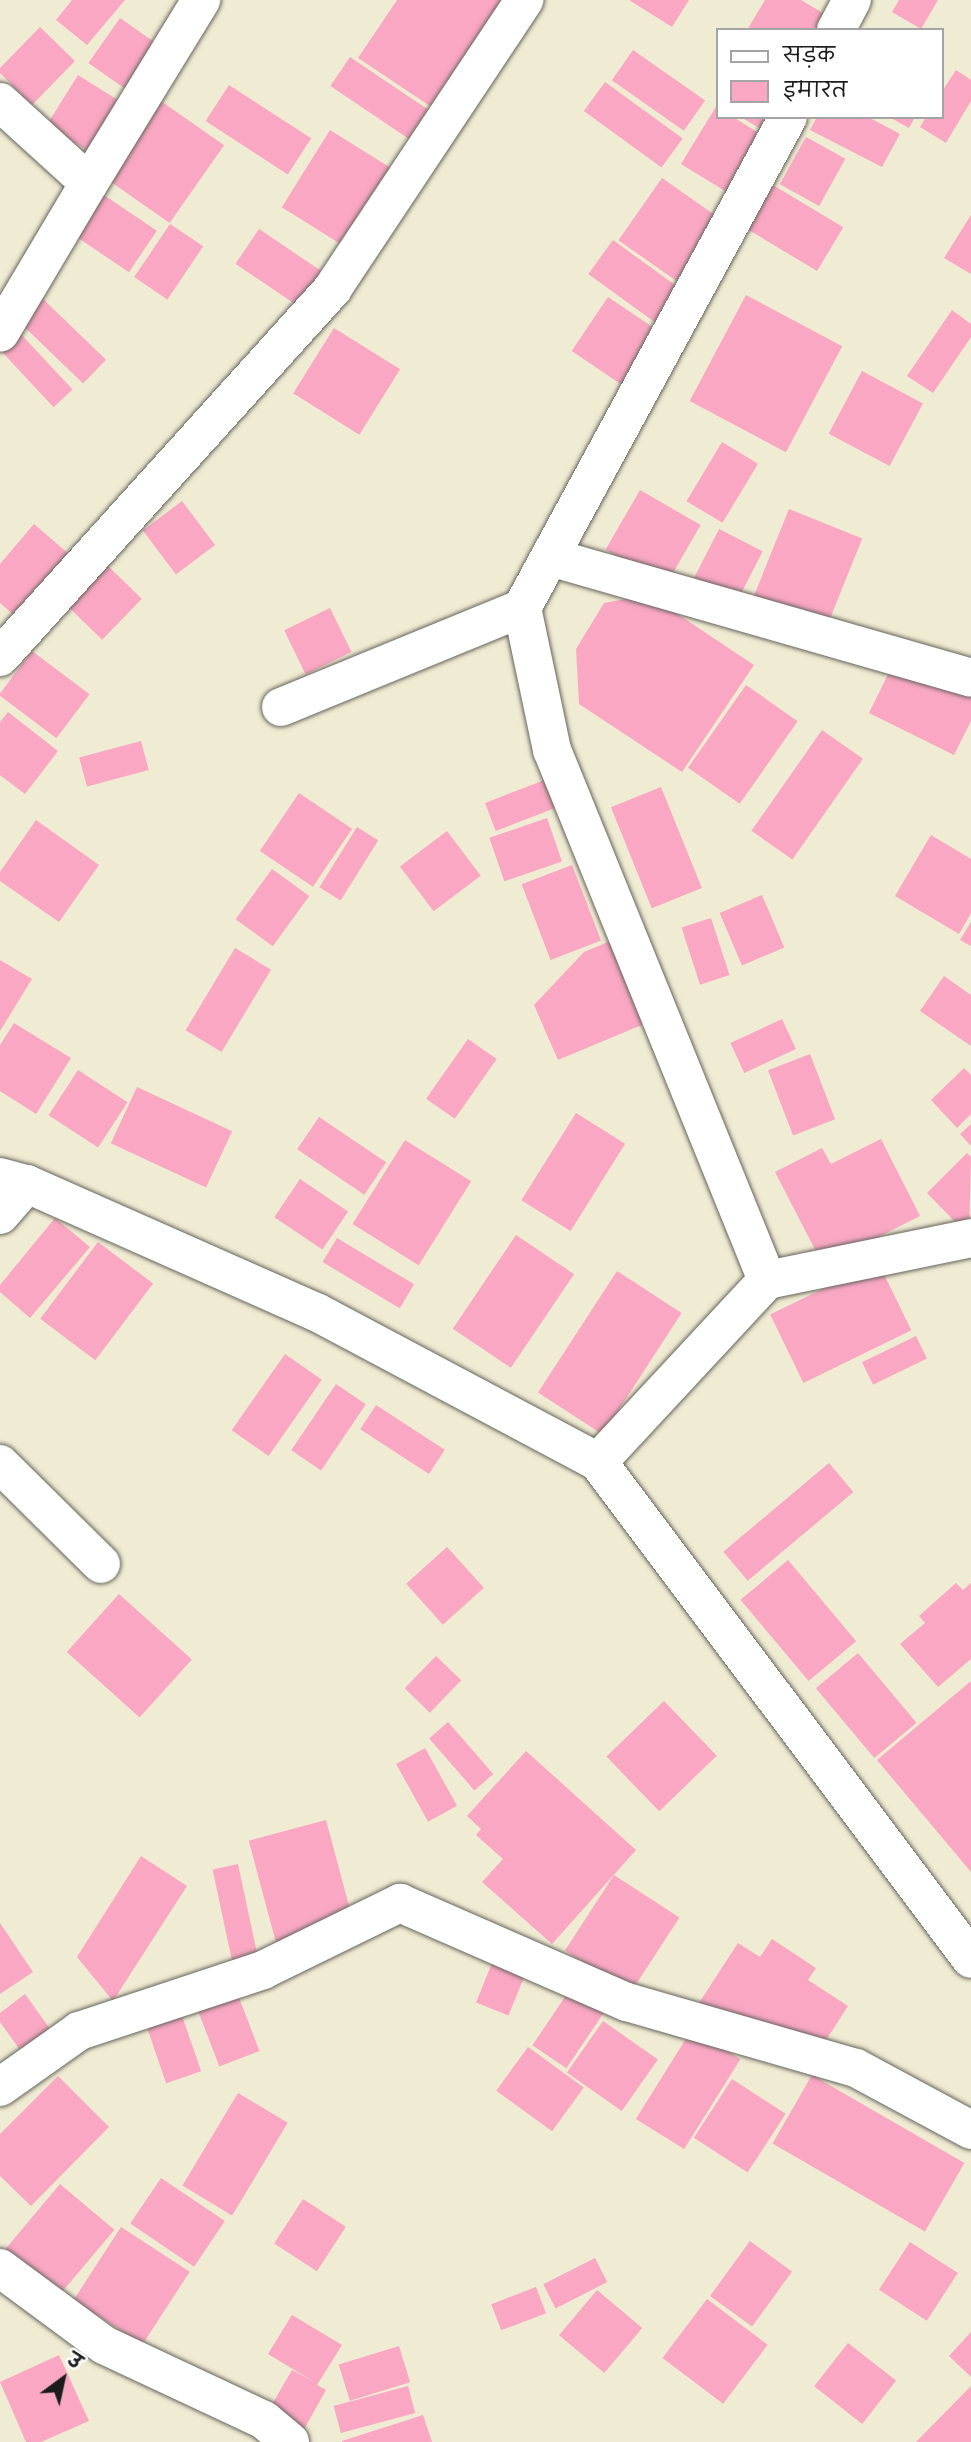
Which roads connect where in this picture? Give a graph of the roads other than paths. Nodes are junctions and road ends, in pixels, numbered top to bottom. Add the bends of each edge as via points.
1 (201, 0) edge
2 (524, 0) edge
3 (852, 0) edge
4 (837, 28) edge
5 (0, 102) edge
6 (787, 119) edge
7 (89, 183) junction
8 (0, 332) edge
9 (551, 557) junction
10 (522, 608) junction
11 (0, 657) edge
12 (971, 678) edge
13 (281, 707) dead end
14 (13, 1180) edge
15 (0, 1215) edge
16 (971, 1238) edge
17 (767, 1280) junction
18 (598, 1462) junction
19 (0, 1464) edge
20 (101, 1564) dead end
21 (968, 1949) edge
22 (0, 2087) edge
23 (971, 2130) edge
24 (0, 2268) edge
25 (290, 2442) edge

1 - 7 street
2 - 11 street via 364,247 326,297
3 - 4 street
5 - 7 street
6 - 9 street
7 - 8 street
9 - 10 street
9 - 12 street
10 - 13 street
10 - 17 street via 552,750
14 - 15 street
14 - 18 street via 318,1313
16 - 17 street
17 - 18 street
18 - 21 street
19 - 20 street
22 - 23 street via 79,2031 263,1970 401,1902 627,2002 856,2068
24 - 25 street via 104,2345 264,2420

